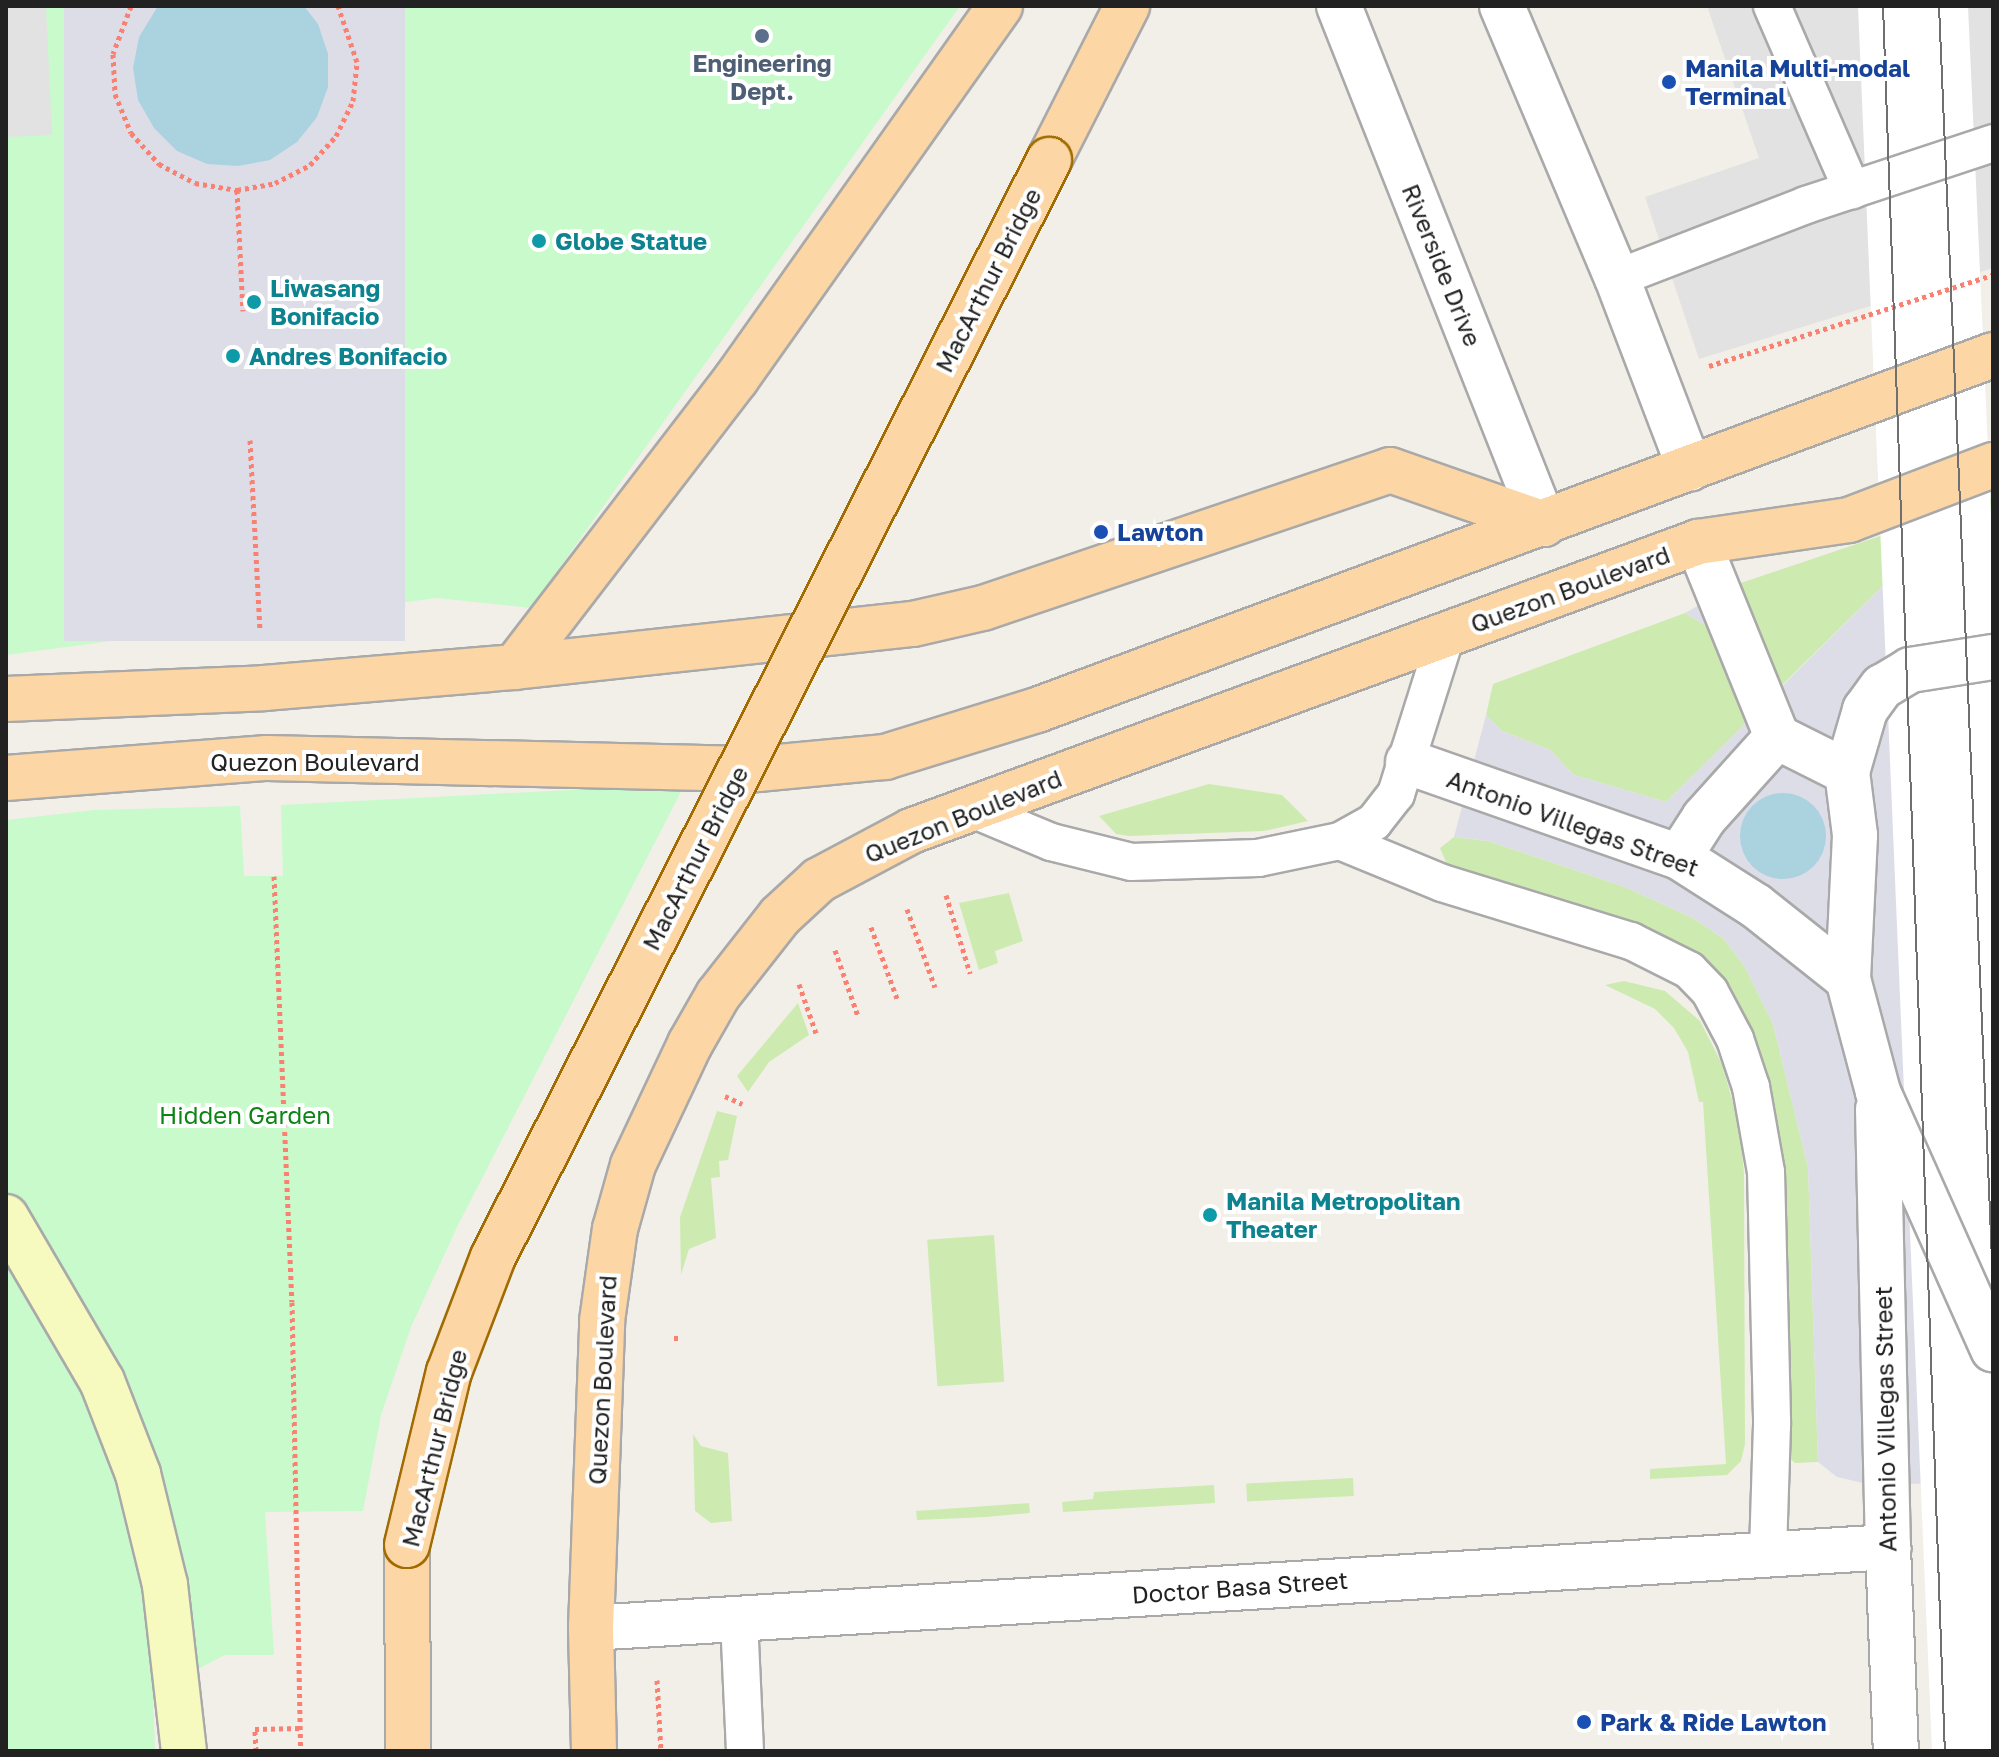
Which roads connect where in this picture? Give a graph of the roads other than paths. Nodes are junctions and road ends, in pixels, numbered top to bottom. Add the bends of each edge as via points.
1 (1000, 6) edge
2 (1127, 6) edge
3 (1339, 6) edge
4 (1502, 6) edge
5 (1772, 6) edge
6 (1993, 143) edge
7 (1852, 190) junction
8 (1617, 278) junction
9 (1993, 355) edge
10 (1993, 465) edge
11 (1690, 469) junction
12 (1544, 524) junction
13 (1698, 542) junction
14 (1446, 635) junction
15 (1993, 657) edge
16 (515, 667) junction
17 (6, 699) edge
18 (1777, 737) junction
19 (1408, 762) junction
20 (1847, 772) junction
21 (6, 778) edge
22 (972, 809) junction
23 (1340, 841) junction
24 (1679, 857) junction
25 (1848, 979) junction
26 (1878, 1092) junction
27 (6, 1217) edge
28 (1993, 1349) edge
29 (1888, 1547) junction
30 (1768, 1552) junction
31 (739, 1619) junction
32 (591, 1628) junction
33 (1897, 1749) edge
34 (184, 1751) edge
35 (408, 1751) edge
36 (594, 1751) edge
37 (745, 1751) edge

1 - 16 main road via 736,379
2 - 35 main road, MacArthur Bridge, bridge via 493,1257 449,1372 407,1545
3 - 12 street, Riverside Drive
4 - 8 street
5 - 7 lane
6 - 7 lane
7 - 8 lane
8 - 11 street
9 - 11 main road, Quezon Boulevard
10 - 13 main road, Quezon Boulevard via 1849,520
11 - 12 main road, Quezon Boulevard
12 - 16 main road via 1390,470 983,608 913,624
12 - 21 main road, Quezon Boulevard via 949,741 885,757 758,769 267,758
13 - 14 main road, Quezon Boulevard
13 - 18 street
14 - 19 lane
14 - 22 main road, Quezon Boulevard
15 - 20 street, Antonio Villegas Street via 1910,670 1882,687 1865,710
16 - 17 main road via 264,688
18 - 20 street
18 - 24 street via 1704,818
19 - 23 lane via 1396,794 1374,822
19 - 24 street, Antonio Villegas Street
20 - 25 street, Antonio Villegas Street via 1855,835
22 - 23 lane via 1051,842 1131,862 1258,858
22 - 32 main road, Quezon Boulevard via 866,851 819,880 780,916 718,995 657,1109 623,1199 606,1274
23 - 30 lane via 1442,883 1631,941 1689,970 1710,992 1735,1039 1751,1087 1766,1172 1772,1425
24 - 25 street, Antonio Villegas Street via 1756,906
25 - 26 street, Antonio Villegas Street
26 - 28 street, Antonio Villegas Street
26 - 29 street, Antonio Villegas Street
27 - 34 main road via 102,1381 138,1474 165,1585
29 - 30 street, Doctor Basa Street
29 - 33 street, Antonio Villegas Street
30 - 31 street, Doctor Basa Street
31 - 32 street, Doctor Basa Street
31 - 37 lane
32 - 36 main road, Quezon Boulevard

